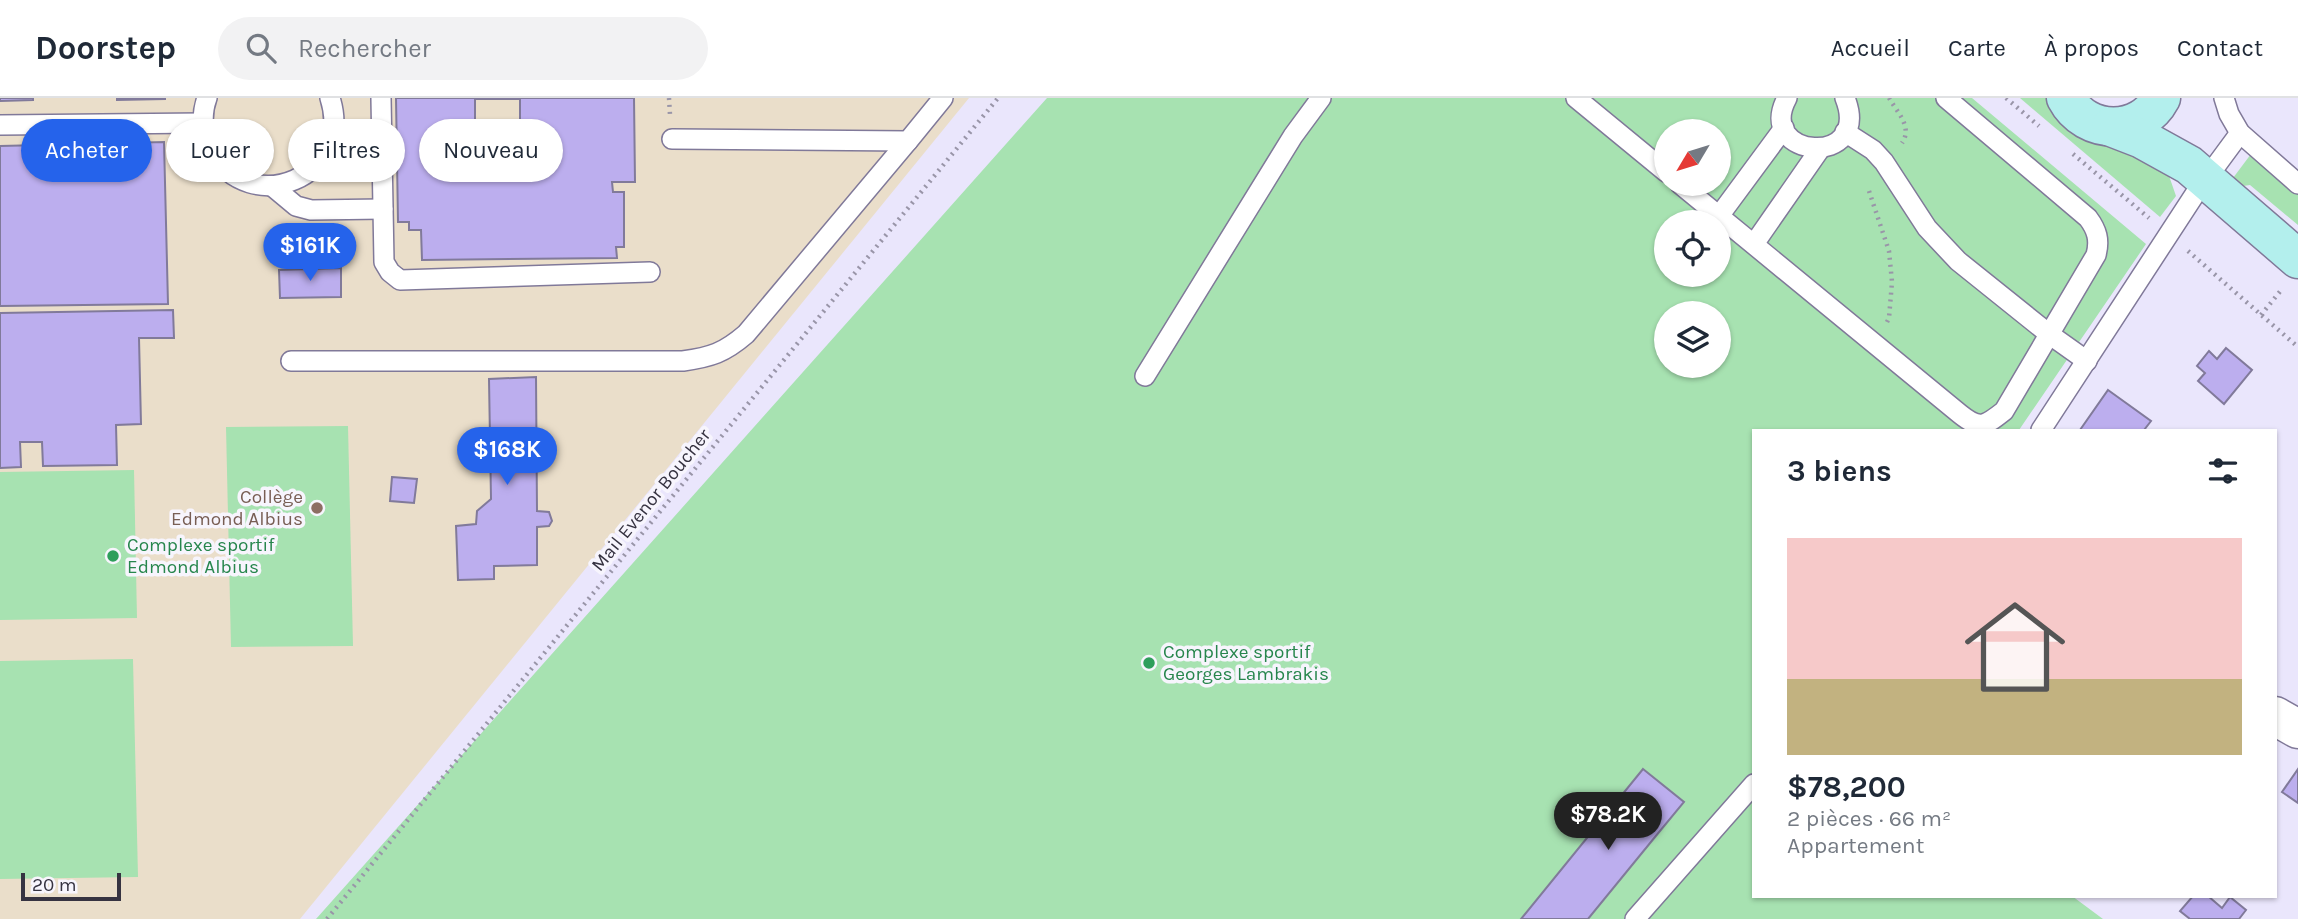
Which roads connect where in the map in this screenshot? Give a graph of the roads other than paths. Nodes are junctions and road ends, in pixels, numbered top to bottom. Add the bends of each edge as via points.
1 (207, 98) edge
2 (330, 98) edge
3 (381, 98) edge
4 (943, 98) edge
5 (1321, 98) edge
6 (1576, 98) edge
7 (1787, 98) edge
8 (1845, 98) edge
9 (1946, 98) edge
10 (2066, 98) edge
11 (2163, 98) edge
12 (2224, 98) edge
13 (204, 119) edge
14 (166, 123) edge
15 (0, 125) edge
16 (2111, 127) junction
17 (1784, 128) junction
18 (1845, 132) junction
19 (2240, 133) junction
20 (672, 139) dead end
21 (908, 141) junction
22 (1820, 149) junction
23 (1654, 162) edge
24 (2197, 172) junction
25 (247, 182) edge
26 (2298, 184) edge
27 (272, 186) junction
28 (1695, 196) edge
29 (383, 209) junction
30 (1712, 210) edge
31 (1723, 210) edge
32 (1731, 226) edge
33 (1754, 244) junction
34 (650, 272) dead end
35 (2292, 272) edge
36 (2049, 334) junction
37 (291, 361) dead end
38 (2087, 361) junction
39 (1145, 376) dead end
40 (2042, 429) edge
41 (2277, 717) edge
42 (2298, 729) edge
43 (1752, 786) edge
44 (1635, 919) edge

1 - 13 lane
2 - 27 lane via 335,113 325,155 312,171 293,182
3 - 29 lane
4 - 21 lane
5 - 39 lane
6 - 23 lane
7 - 17 lane
8 - 18 lane via 1849,121
9 - 36 lane via 2095,227 2096,255
10 - 16 street via 2078,115
11 - 16 street via 2144,118 2128,126
11 - 24 street via 2166,118
12 - 19 lane
14 - 15 lane
16 - 24 street via 2142,139
17 - 22 lane via 1798,144
17 - 31 lane
18 - 22 lane
18 - 36 lane via 1884,162 1927,228 1958,261
19 - 24 lane
19 - 26 lane
20 - 21 lane
21 - 37 lane via 746,334 710,358
22 - 33 lane
24 - 35 street
24 - 38 lane
25 - 27 lane
27 - 29 lane via 296,206 311,210
28 - 30 lane
29 - 34 lane via 384,262 400,280
32 - 33 lane
33 - 36 lane via 1972,424 1985,425 2004,411
36 - 38 lane
38 - 40 lane
41 - 42 street
43 - 44 lane

